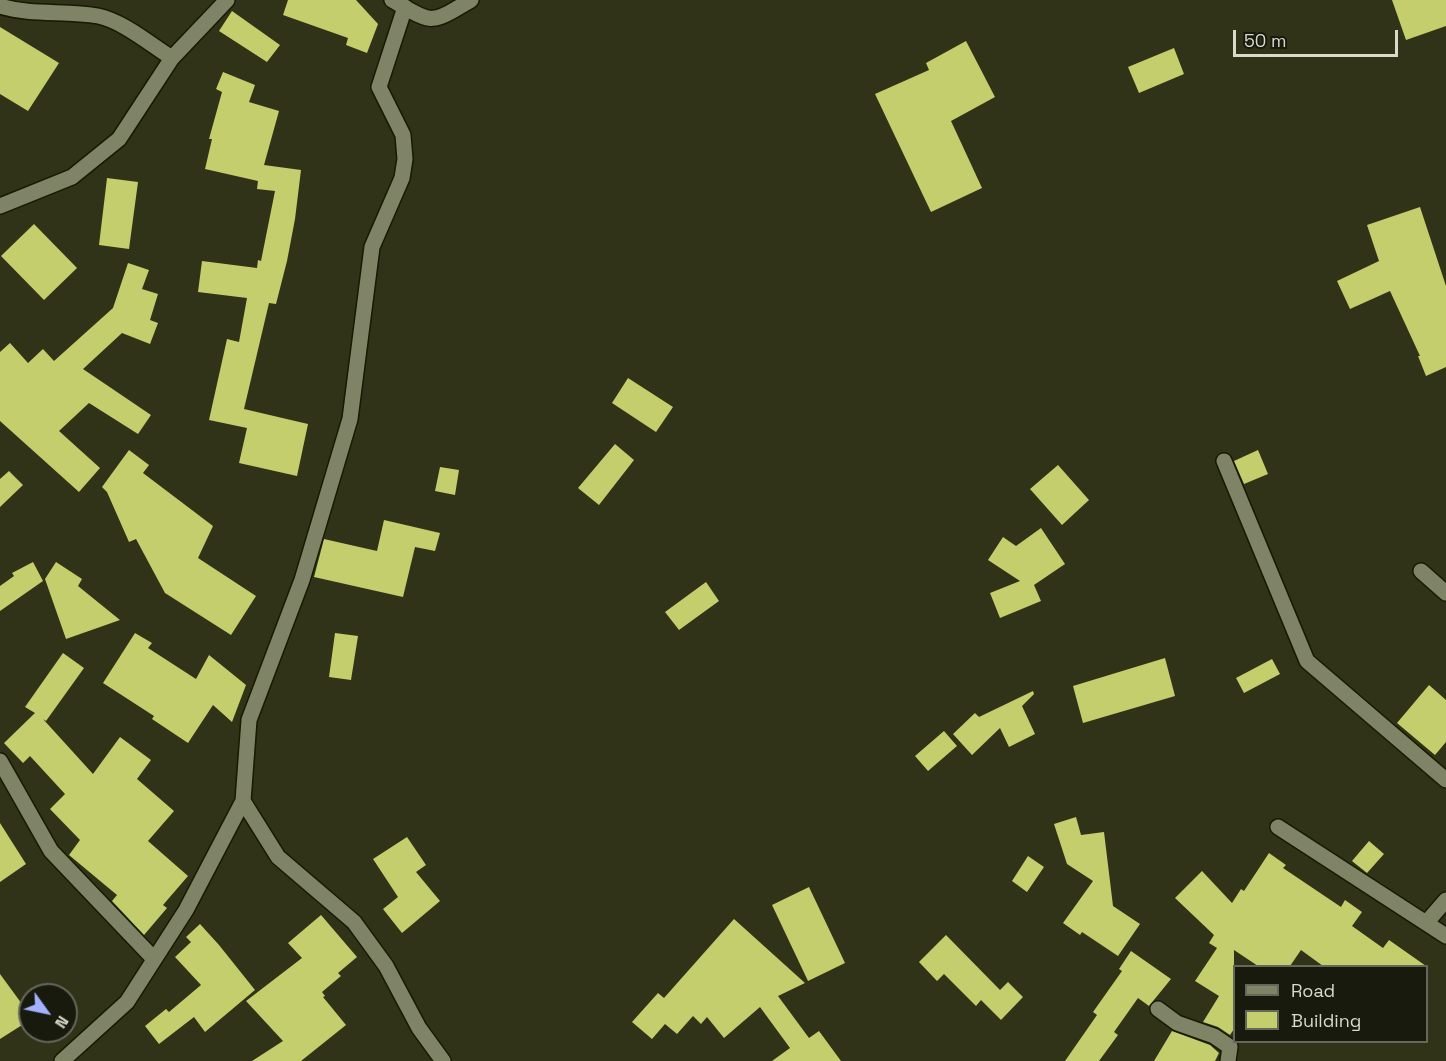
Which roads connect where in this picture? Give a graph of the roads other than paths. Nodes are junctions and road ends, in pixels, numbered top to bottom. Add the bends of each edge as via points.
1 (227, 0) edge
2 (471, 0) edge
3 (399, 4) edge
4 (0, 6) edge
5 (172, 58) junction
6 (0, 206) edge
7 (1224, 461) dead end
8 (1421, 571) dead end
9 (1446, 593) edge
10 (0, 760) edge
11 (1446, 780) edge
12 (243, 801) junction
13 (1278, 827) dead end
14 (1446, 900) edge
15 (1427, 922) junction
16 (1446, 936) edge
17 (154, 959) junction
18 (1158, 1009) dead end
19 (62, 1061) edge
20 (443, 1061) edge
21 (1228, 1061) edge

1 - 5 street
2 - 3 street via 431,20
3 - 12 street via 379,87 403,135 402,178 372,247 350,419 302,580 249,720
4 - 5 street via 17,11 98,16 113,21
5 - 6 street via 119,139 72,177
7 - 11 street via 1307,661
8 - 9 street
10 - 17 street via 51,851
12 - 17 street via 186,910
12 - 20 street via 278,857 354,922 386,966 419,1028
13 - 15 street
14 - 15 street
15 - 16 street
17 - 19 street via 127,1002
18 - 21 street via 1177,1023 1214,1036 1230,1047

